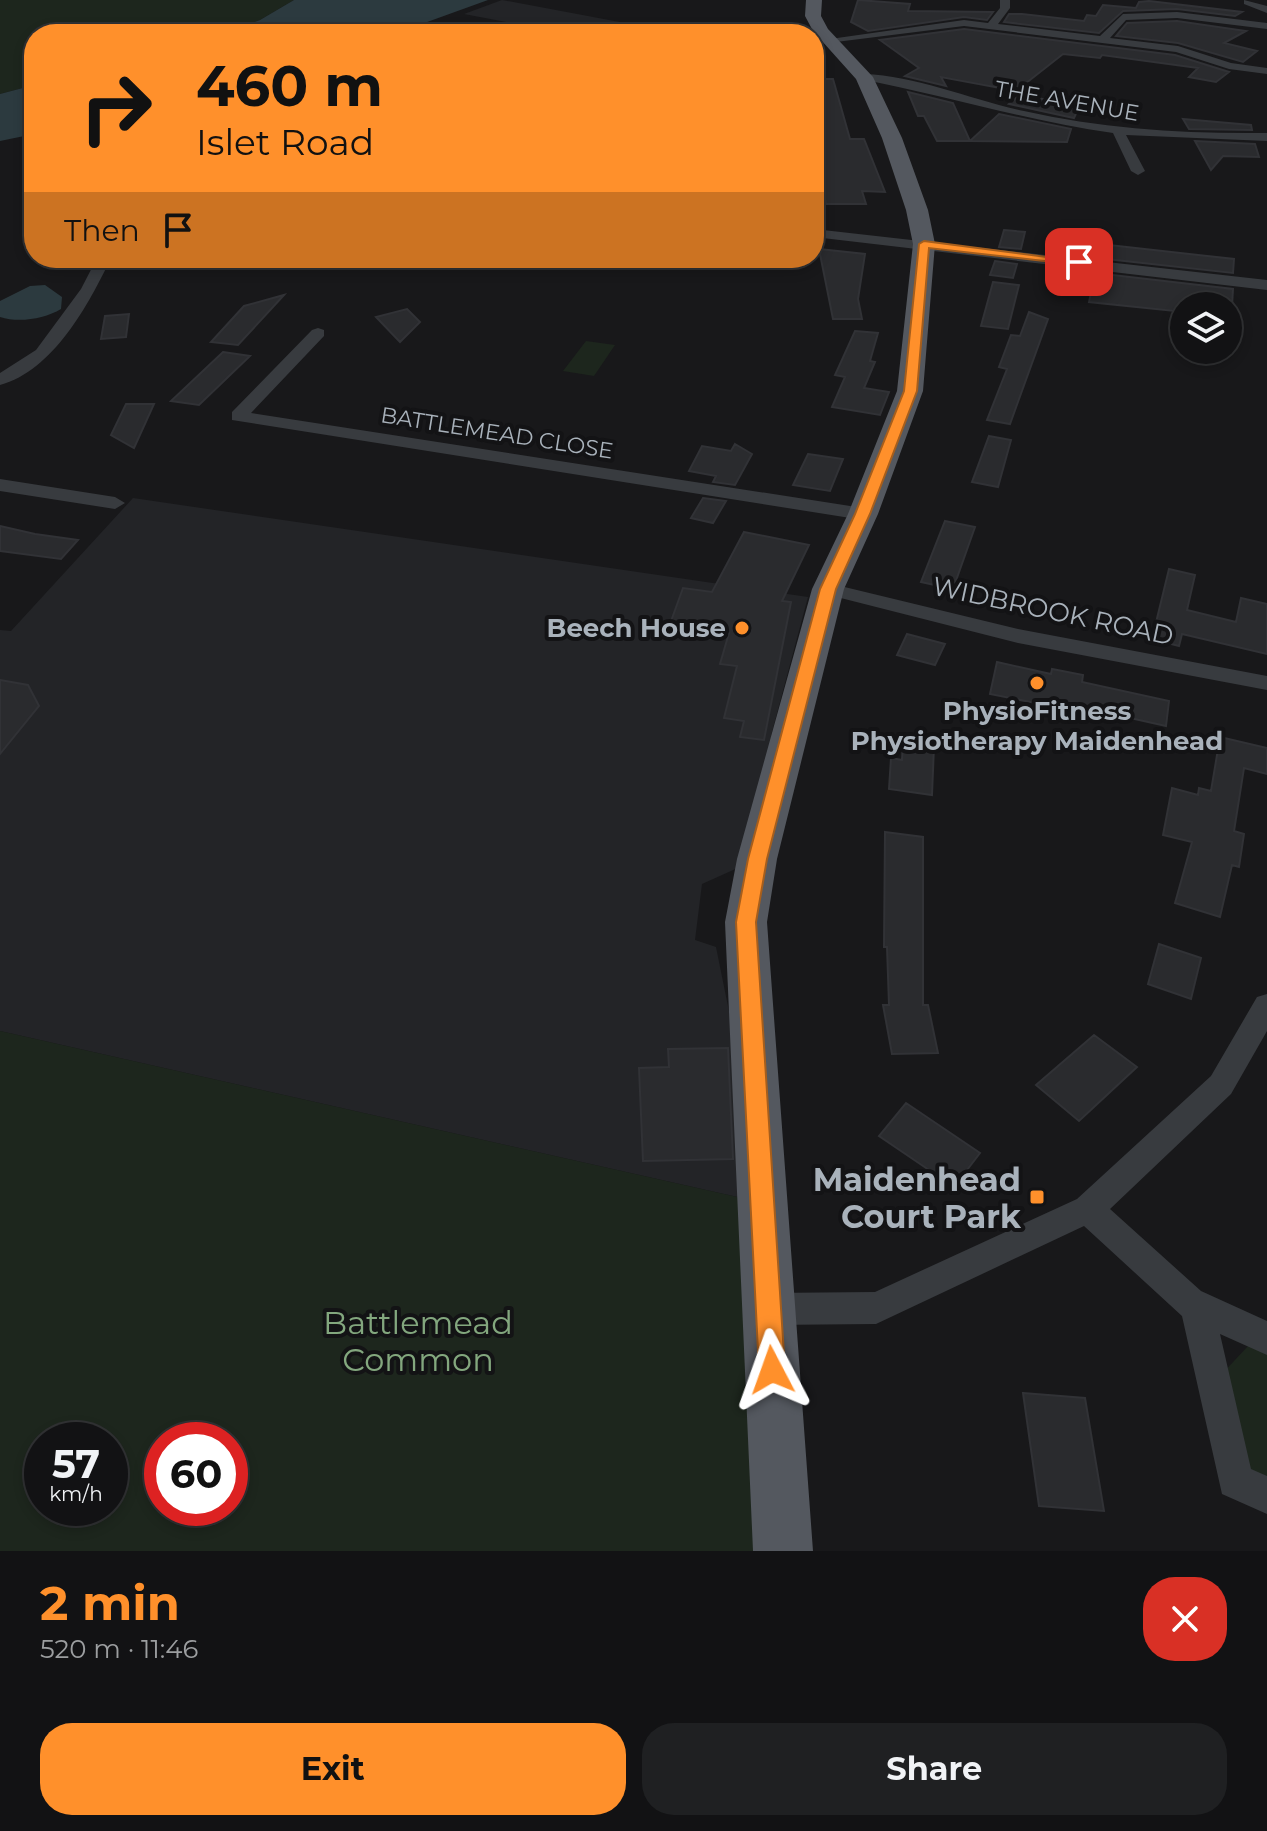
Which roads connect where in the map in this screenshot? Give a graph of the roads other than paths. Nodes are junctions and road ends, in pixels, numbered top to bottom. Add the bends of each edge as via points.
1 (1005, 0) edge
2 (1248, 2) dead end
3 (1267, 10) edge
4 (992, 25) junction
5 (824, 26) edge
6 (1267, 26) edge
7 (824, 34) edge
8 (1103, 39) junction
9 (1267, 71) edge
10 (864, 77) junction
11 (1119, 133) junction
12 (1267, 137) edge
13 (1138, 171) dead end
14 (824, 234) edge
15 (924, 244) junction
16 (99, 268) edge
17 (1267, 285) edge
18 (318, 333) dead end
19 (0, 380) edge
20 (0, 485) edge
21 (115, 503) dead end
22 (863, 514) junction
23 (828, 589) junction
24 (1267, 683) edge
25 (1267, 1005) edge
26 (1088, 1209) junction
27 (1197, 1306) junction
28 (768, 1309) junction
29 (1267, 1338) edge
30 (1267, 1495) edge
31 (783, 1551) edge

1 - 4 street
2 - 3 street
4 - 5 street
4 - 8 street
6 - 8 street via 1154,14 1123,17
7 - 10 main road
8 - 9 street via 1178,49 1229,66
10 - 11 street, THE AVENUE via 887,78 1025,118
10 - 15 main road via 892,138
11 - 12 street, THE AVENUE
11 - 13 street
14 - 15 street
15 - 17 street
15 - 22 main road via 910,391
16 - 19 street via 42,353
18 - 22 street, BATTLEMEAD CLOSE via 232,422
20 - 21 street
22 - 23 main road
23 - 24 street, WIDBROOK ROAD via 1018,636
23 - 28 main road via 757,859 746,922
25 - 26 street via 1221,1085
26 - 27 street
26 - 28 street via 876,1308
27 - 29 street
27 - 30 street via 1235,1481
28 - 31 main road

